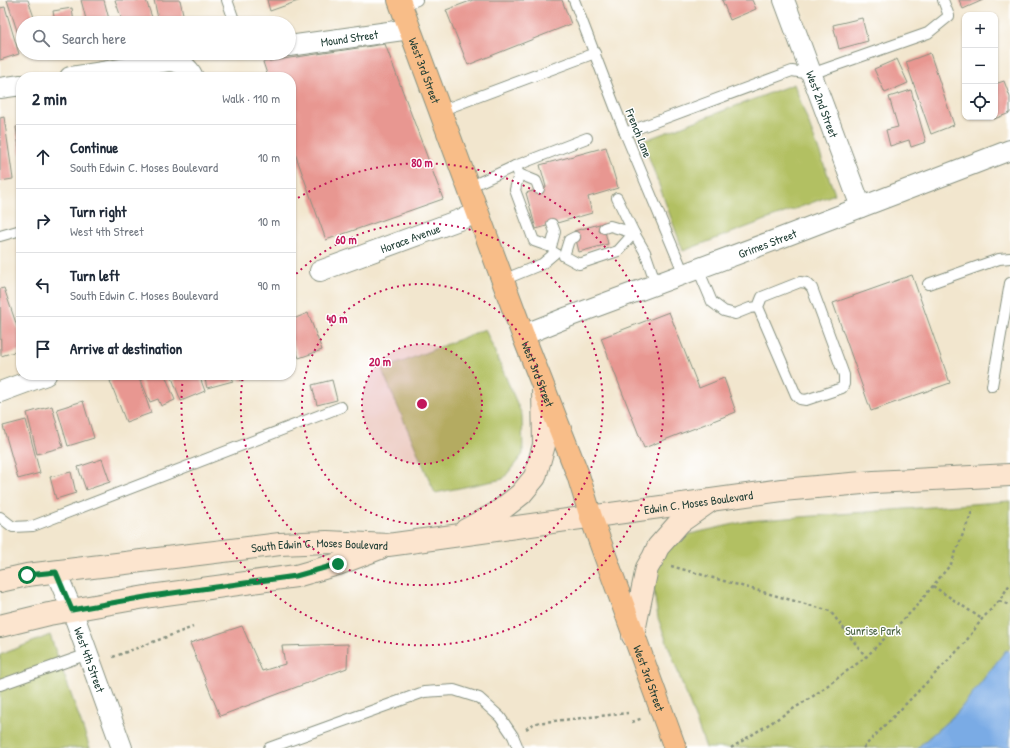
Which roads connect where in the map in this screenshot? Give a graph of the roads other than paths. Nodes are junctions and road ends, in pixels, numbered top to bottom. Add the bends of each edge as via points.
1 (227, 0) edge
2 (574, 0) edge
3 (784, 0) edge
4 (943, 0) edge
5 (406, 2) edge
6 (232, 16) edge
7 (410, 29) junction
8 (296, 45) edge
9 (594, 54) junction
10 (188, 70) edge
11 (101, 72) edge
12 (811, 74) junction
13 (16, 86) edge
14 (0, 88) edge
15 (440, 111) junction
16 (625, 133) junction
17 (587, 138) dead end
18 (1010, 150) edge
19 (517, 170) junction
20 (468, 186) junction
21 (539, 189) dead end
22 (617, 198) dead end
23 (861, 207) junction
24 (478, 213) junction
25 (552, 224) dead end
26 (604, 228) dead end
27 (16, 231) edge
28 (634, 233) junction
29 (0, 236) edge
30 (575, 237) dead end
31 (556, 252) junction
32 (1010, 258) edge
33 (320, 271) dead end
34 (691, 271) junction
35 (503, 280) junction
36 (1010, 282) edge
37 (656, 284) junction
38 (928, 284) dead end
39 (758, 307) junction
40 (523, 335) junction
41 (32, 380) edge
42 (543, 385) junction
43 (992, 386) dead end
44 (0, 392) edge
45 (341, 407) dead end
46 (1010, 475) edge
47 (712, 499) junction
48 (0, 517) edge
49 (590, 517) junction
50 (455, 536) junction
51 (388, 545) junction
52 (56, 572) junction
53 (0, 581) edge
54 (72, 610) junction
55 (0, 626) edge
56 (634, 636) junction
57 (88, 654) junction
58 (0, 684) edge
59 (122, 748) edge
60 (269, 748) edge
61 (518, 748) edge
62 (675, 748) edge

1 - 6 lane
2 - 9 lane, French Lane
3 - 12 street, West 2nd Street
4 - 12 lane via 949,16 928,33
5 - 7 main road, West 3rd Street
7 - 8 street, Mound Street
7 - 15 main road, West 3rd Street
9 - 15 lane
9 - 16 lane, French Lane
10 - 11 street via 178,62 170,61
12 - 16 lane via 792,71
12 - 23 street, West 2nd Street
13 - 14 street
15 - 20 main road, West 3rd Street
16 - 34 lane, French Lane
17 - 19 lane
18 - 23 street, Grimes Street
19 - 20 lane
19 - 21 lane via 536,182
19 - 31 lane via 515,190 534,241
20 - 24 main road, West 3rd Street
22 - 28 lane
23 - 34 street, Grimes Street
24 - 33 street, Horace Avenue
24 - 35 main road, West 3rd Street
25 - 31 lane
26 - 28 lane via 610,226
27 - 29 lane
28 - 31 lane via 618,251 579,264
28 - 37 lane via 645,252
30 - 31 lane
31 - 35 lane via 542,264
32 - 38 lane via 999,259
34 - 37 street, Grimes Street
34 - 39 lane, French Lane via 712,302 724,311 735,314
35 - 40 main road, West 3rd Street
36 - 43 lane
37 - 40 street, Grimes Street
39 - 39 lane via 800,399 806,400 842,388 844,375 812,288 807,283 800,282 762,297
40 - 42 main road, West 3rd Street
41 - 44 street
42 - 49 main road, West 3rd Street via 578,475
42 - 50 main road via 544,445 535,477 521,494 496,513
45 - 48 lane via 33,526 14,528
46 - 47 main road, Edwin C. Moses Boulevard via 874,482
47 - 49 main road, Edwin C. Moses Boulevard
47 - 56 main road via 680,522 658,547 647,568
49 - 50 main road, Edwin C. Moses Boulevard
49 - 56 main road, West 3rd Street
50 - 51 main road, Edwin C. Moses Boulevard
51 - 52 main road, South Edwin C. Moses Boulevard via 327,542 280,544
51 - 54 main road, South Edwin C. Moses Boulevard via 338,564 296,576
52 - 53 main road, South Edwin C. Moses Boulevard
52 - 54 street, West 4th Street
54 - 55 main road, South Edwin C. Moses Boulevard
54 - 57 street, West 4th Street
56 - 62 main road, West 3rd Street
57 - 58 lane
57 - 59 street, West 4th Street
60 - 61 lane via 424,692 454,690 479,698 500,717

